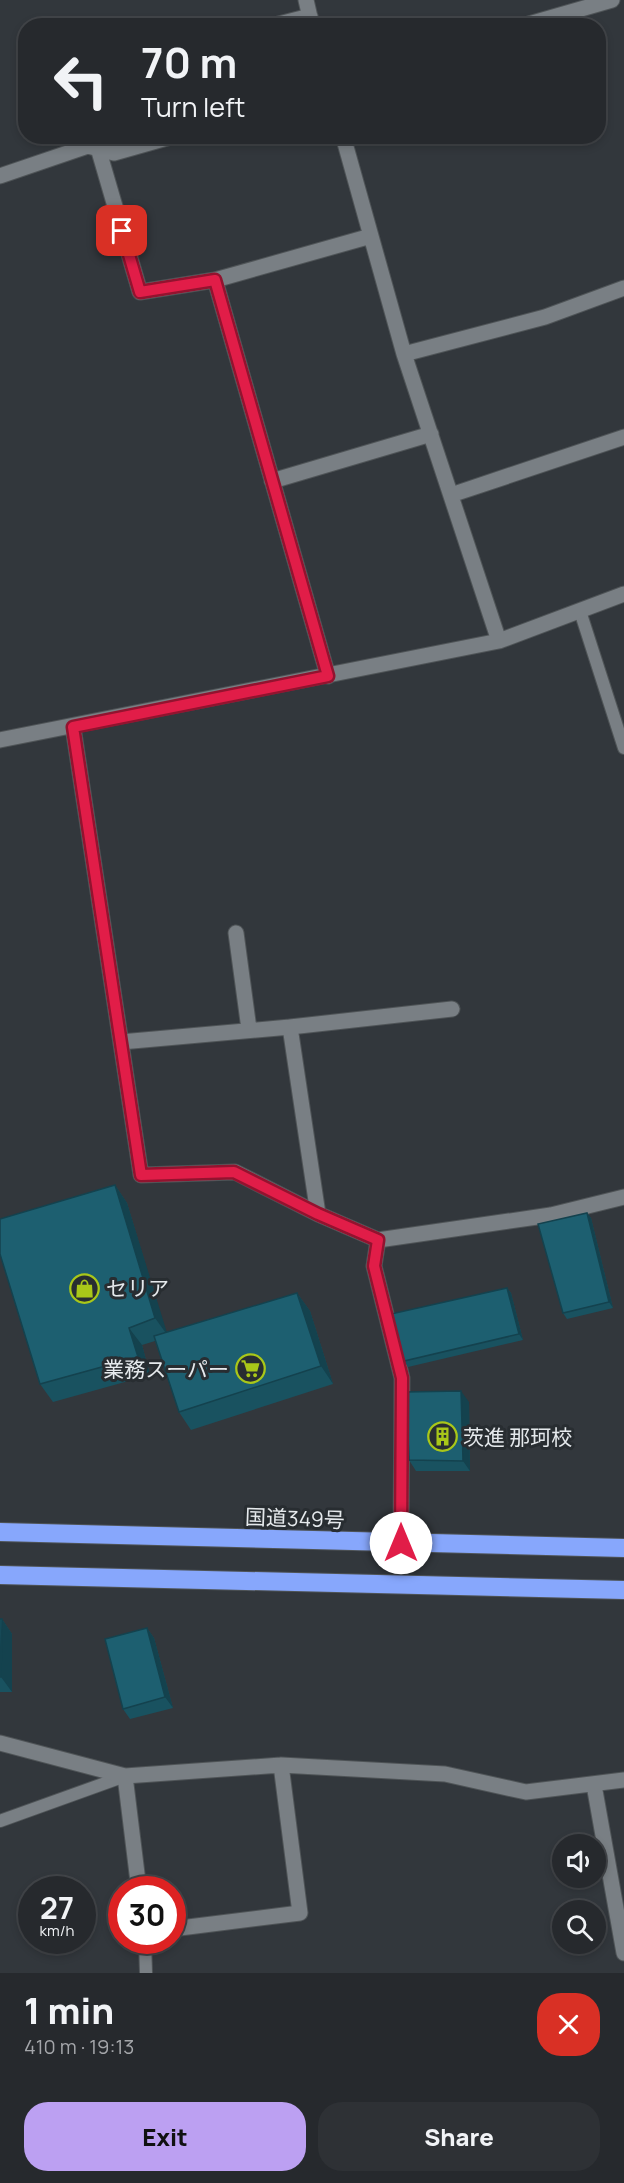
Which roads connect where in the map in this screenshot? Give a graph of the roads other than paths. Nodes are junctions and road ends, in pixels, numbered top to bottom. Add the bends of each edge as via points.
1 (306, 0) edge
2 (612, 0) edge
3 (310, 18) edge
4 (550, 18) edge
5 (146, 144) edge
6 (345, 144) edge
7 (98, 148) junction
8 (0, 176) edge
9 (371, 236) junction
10 (215, 280) junction
11 (624, 288) edge
12 (404, 354) junction
13 (430, 434) junction
14 (624, 437) edge
15 (272, 481) junction
16 (451, 495) junction
17 (624, 594) edge
18 (580, 611) junction
19 (500, 641) junction
20 (328, 676) junction
21 (73, 727) junction
22 (0, 740) edge
23 (624, 748) edge
24 (236, 933) dead end
25 (452, 1010) dead end
26 (290, 1027) junction
27 (249, 1029) junction
28 (121, 1042) junction
29 (624, 1197) edge
30 (318, 1214) junction
31 (378, 1240) junction
32 (0, 1532) edge
33 (401, 1543) junction
34 (624, 1548) edge
35 (0, 1575) edge
36 (624, 1590) edge
37 (0, 1743) edge
38 (280, 1765) junction
39 (125, 1776) junction
40 (624, 1780) edge
41 (594, 1785) junction
42 (0, 1821) edge
43 (137, 1876) edge
44 (186, 1927) edge
45 (624, 1953) edge
46 (145, 1954) edge
47 (146, 1973) edge

1 - 3 street
2 - 4 street
5 - 7 street via 114,153
6 - 9 street
7 - 8 street via 87,146
7 - 10 street via 140,292
9 - 10 street
9 - 12 street
10 - 15 street
11 - 12 street via 545,317
12 - 13 street
13 - 15 street
13 - 16 street
14 - 16 street
15 - 20 street
16 - 19 street
17 - 18 street
18 - 19 street
18 - 23 lane
19 - 20 street
20 - 21 street
21 - 22 street
21 - 28 street
24 - 27 street
25 - 26 street
26 - 27 street
26 - 30 street
27 - 28 street
28 - 30 street via 141,1175 234,1172
29 - 31 street via 551,1215
30 - 31 street
31 - 33 street via 374,1266 402,1378
32 - 33 highway, 国道349号
33 - 34 highway, 国道349号
35 - 36 highway
37 - 39 street
38 - 39 street
38 - 41 street via 446,1774 526,1792
38 - 44 street via 300,1913
39 - 42 lane
39 - 43 street
40 - 41 street
41 - 45 street
46 - 47 lane

